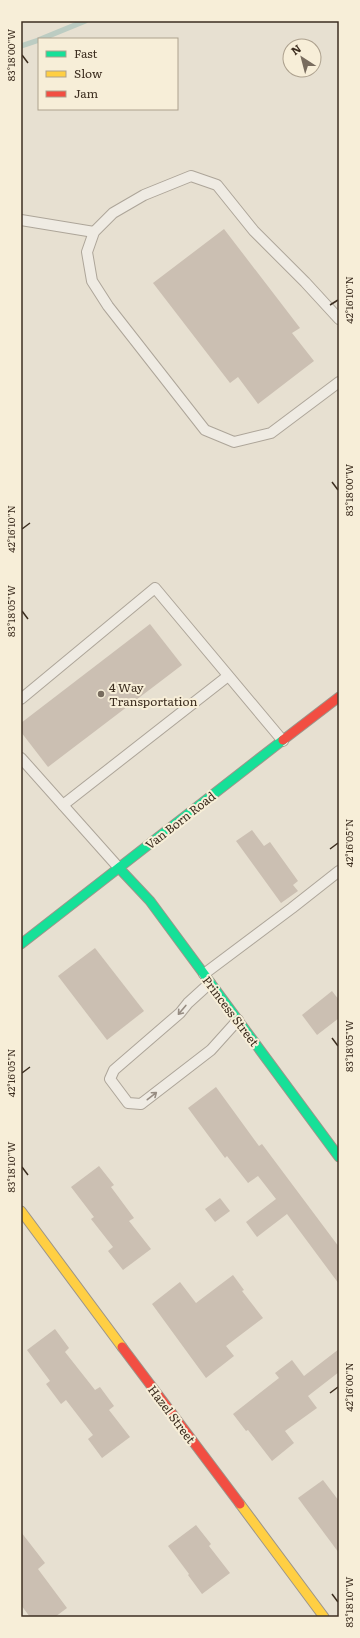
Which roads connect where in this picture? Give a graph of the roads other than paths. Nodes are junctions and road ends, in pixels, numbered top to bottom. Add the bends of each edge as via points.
1 (21, 220) edge
2 (94, 232) junction
3 (339, 319) edge
4 (339, 382) edge
5 (228, 676) junction
6 (339, 697) edge
7 (21, 699) edge
8 (282, 741) junction
9 (21, 758) edge
10 (62, 805) junction
11 (119, 868) junction
12 (339, 872) edge
13 (21, 944) edge
14 (204, 974) junction
15 (210, 983) junction
16 (238, 1020) junction
17 (339, 1157) edge
18 (21, 1211) edge
19 (324, 1617) edge

1 - 2 lane
2 - 3 lane via 113,213 144,195 191,176 217,185 254,231
2 - 4 lane via 87,252 92,281 108,306 205,430 234,442 271,433
5 - 7 lane via 155,588
5 - 8 lane
5 - 10 lane
6 - 8 street, Van Born Road
8 - 11 street, Van Born Road
9 - 10 lane
10 - 11 lane
11 - 13 street, Van Born Road
11 - 14 street, Princess Street via 150,901
12 - 14 lane
14 - 15 street, Princess Street
15 - 16 street, Princess Street
15 -> 16 lane via 114,1070 110,1079 128,1103 141,1104 211,1050
16 - 17 street, Princess Street
18 - 19 street, Hazel Street

